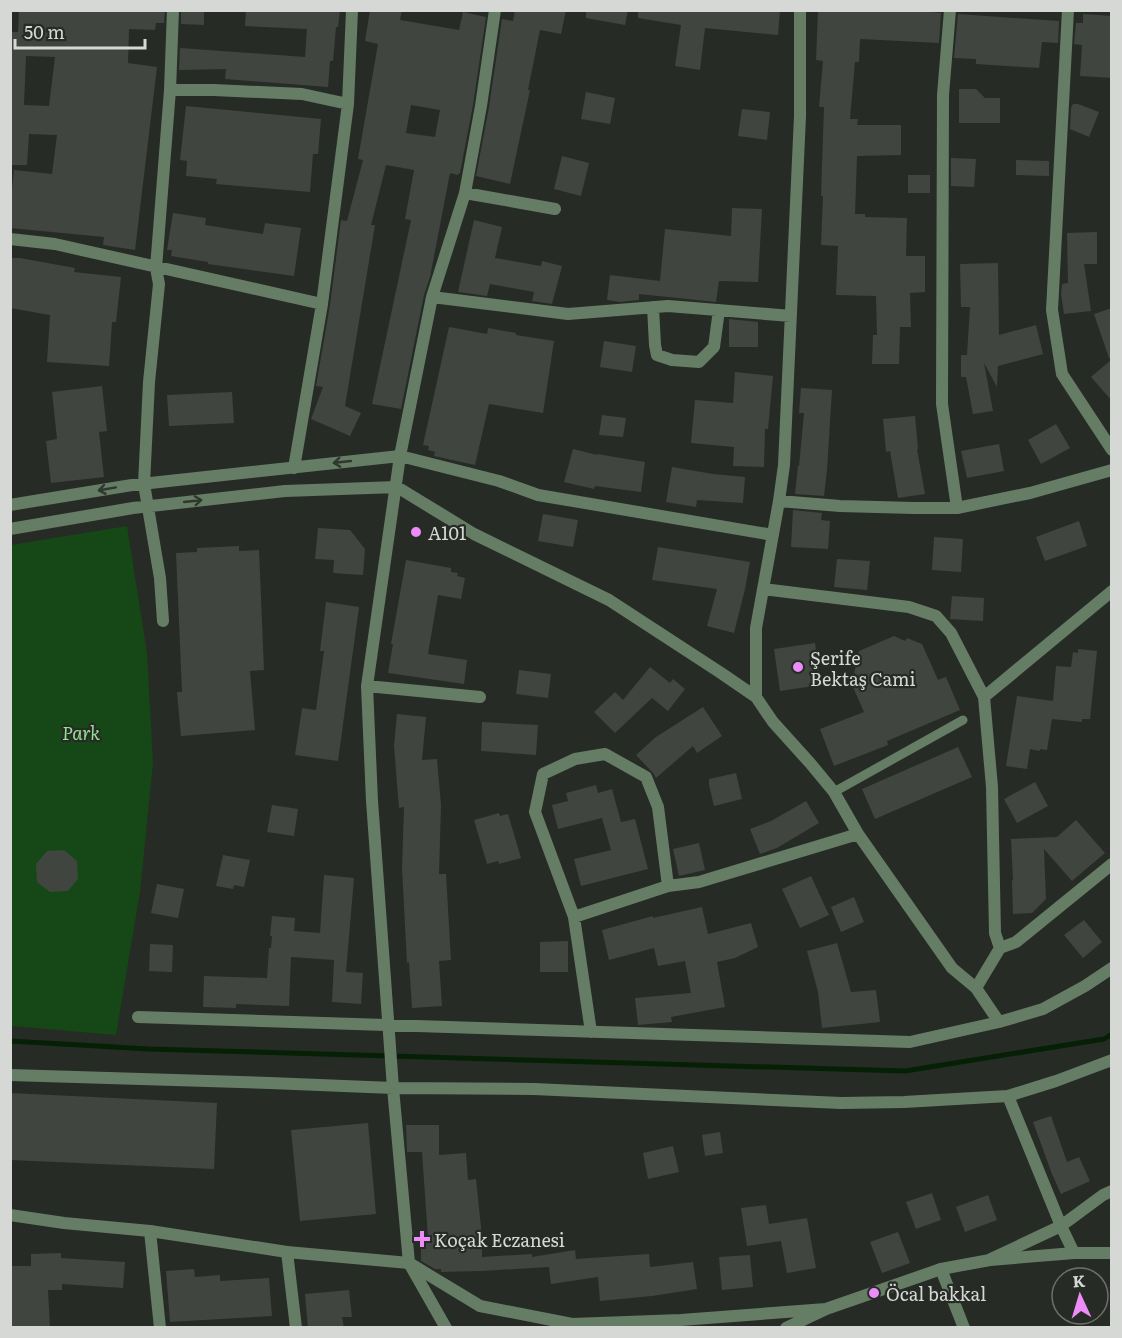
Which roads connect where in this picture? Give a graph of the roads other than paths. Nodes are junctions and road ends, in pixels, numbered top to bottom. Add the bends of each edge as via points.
1 (173, 10) edge
2 (352, 10) edge
3 (495, 10) edge
4 (800, 10) edge
5 (950, 10) edge
6 (1068, 10) edge
7 (170, 90) junction
8 (348, 104) junction
9 (465, 193) junction
10 (555, 209) dead end
11 (10, 239) edge
12 (156, 268) junction
13 (432, 297) junction
14 (322, 304) junction
15 (653, 307) junction
16 (719, 310) junction
17 (791, 316) junction
18 (1112, 450) edge
19 (400, 456) junction
20 (294, 468) junction
21 (1112, 470) edge
22 (144, 484) junction
23 (397, 487) junction
24 (779, 501) junction
25 (10, 505) edge
26 (147, 507) junction
27 (957, 508) junction
28 (10, 529) edge
29 (773, 535) junction
30 (763, 589) junction
31 (1112, 591) edge
32 (163, 621) dead end
33 (367, 686) junction
34 (480, 696) dead end
35 (984, 697) junction
36 (756, 698) junction
37 (963, 720) dead end
38 (834, 792) junction
39 (858, 834) junction
40 (1112, 864) edge
41 (668, 886) junction
42 (574, 917) junction
43 (1000, 948) junction
44 (1112, 968) edge
45 (976, 988) junction
46 (138, 1017) dead end
47 (999, 1022) junction
48 (389, 1026) junction
49 (591, 1032) junction
50 (1112, 1059) edge
51 (10, 1075) edge
52 (393, 1088) junction
53 (1008, 1095) junction
54 (1112, 1191) edge
55 (10, 1215) edge
56 (1061, 1226) junction
57 (150, 1231) junction
58 (287, 1252) junction
59 (1074, 1253) junction
60 (1112, 1253) edge
61 (990, 1260) junction
62 (409, 1263) junction
63 (941, 1269) junction
64 (826, 1309) junction
65 (160, 1328) edge
66 (296, 1328) edge
67 (446, 1328) edge
68 (786, 1328) edge
69 (963, 1328) edge

1 - 7 street
2 - 8 street
3 - 9 street
4 - 17 street via 800,116
5 - 27 street via 943,95 942,404
6 - 18 street via 1052,310 1062,374
7 - 8 street via 302,94
7 - 12 street
8 - 14 street
9 - 10 street
9 - 13 street
11 - 12 street via 55,244
12 - 14 street
12 - 22 street via 159,284
13 - 15 street via 568,314
13 - 19 street
14 - 20 street
15 - 16 street
15 - 16 street via 657,355 699,362 714,347
16 - 17 street
17 - 24 street
19 -> 20 street
19 - 23 street
19 - 29 street via 538,495
20 - 22 street
21 - 27 street via 1030,494
22 -> 25 street
22 - 26 street
26 -> 23 street via 285,491
23 - 33 street
23 - 36 street via 474,534 609,600
24 - 27 street
24 - 29 street
26 - 28 street
26 - 32 street via 160,578
29 - 30 street
30 - 35 street via 909,607 936,616 951,633
30 - 36 street via 756,628
31 - 35 street
33 - 34 street
33 - 48 street
35 - 43 street via 992,787 995,933
36 - 38 street
37 - 38 lane
38 - 39 street
39 - 41 street via 699,882
39 - 45 street via 952,969
40 - 43 street via 1016,942
41 - 42 street
41 - 42 street via 658,807 646,777 605,753 575,759 543,774 535,812
42 - 49 street
43 - 45 street
44 - 47 street via 1043,1009
45 - 47 street
46 - 48 street
47 - 49 street via 910,1042
48 - 49 street
48 - 52 street
50 - 53 street
51 - 52 street
52 - 53 street via 534,1089 841,1103
52 - 62 street
53 - 56 street
54 - 56 street
55 - 57 street
56 - 59 street
56 - 61 street
57 - 58 street
57 - 65 street
58 - 62 street
58 - 66 street
59 - 60 street
59 - 61 street
61 - 63 street
62 - 64 street via 480,1306 572,1324
62 - 67 street
63 - 64 street
63 - 69 street
64 - 68 street

